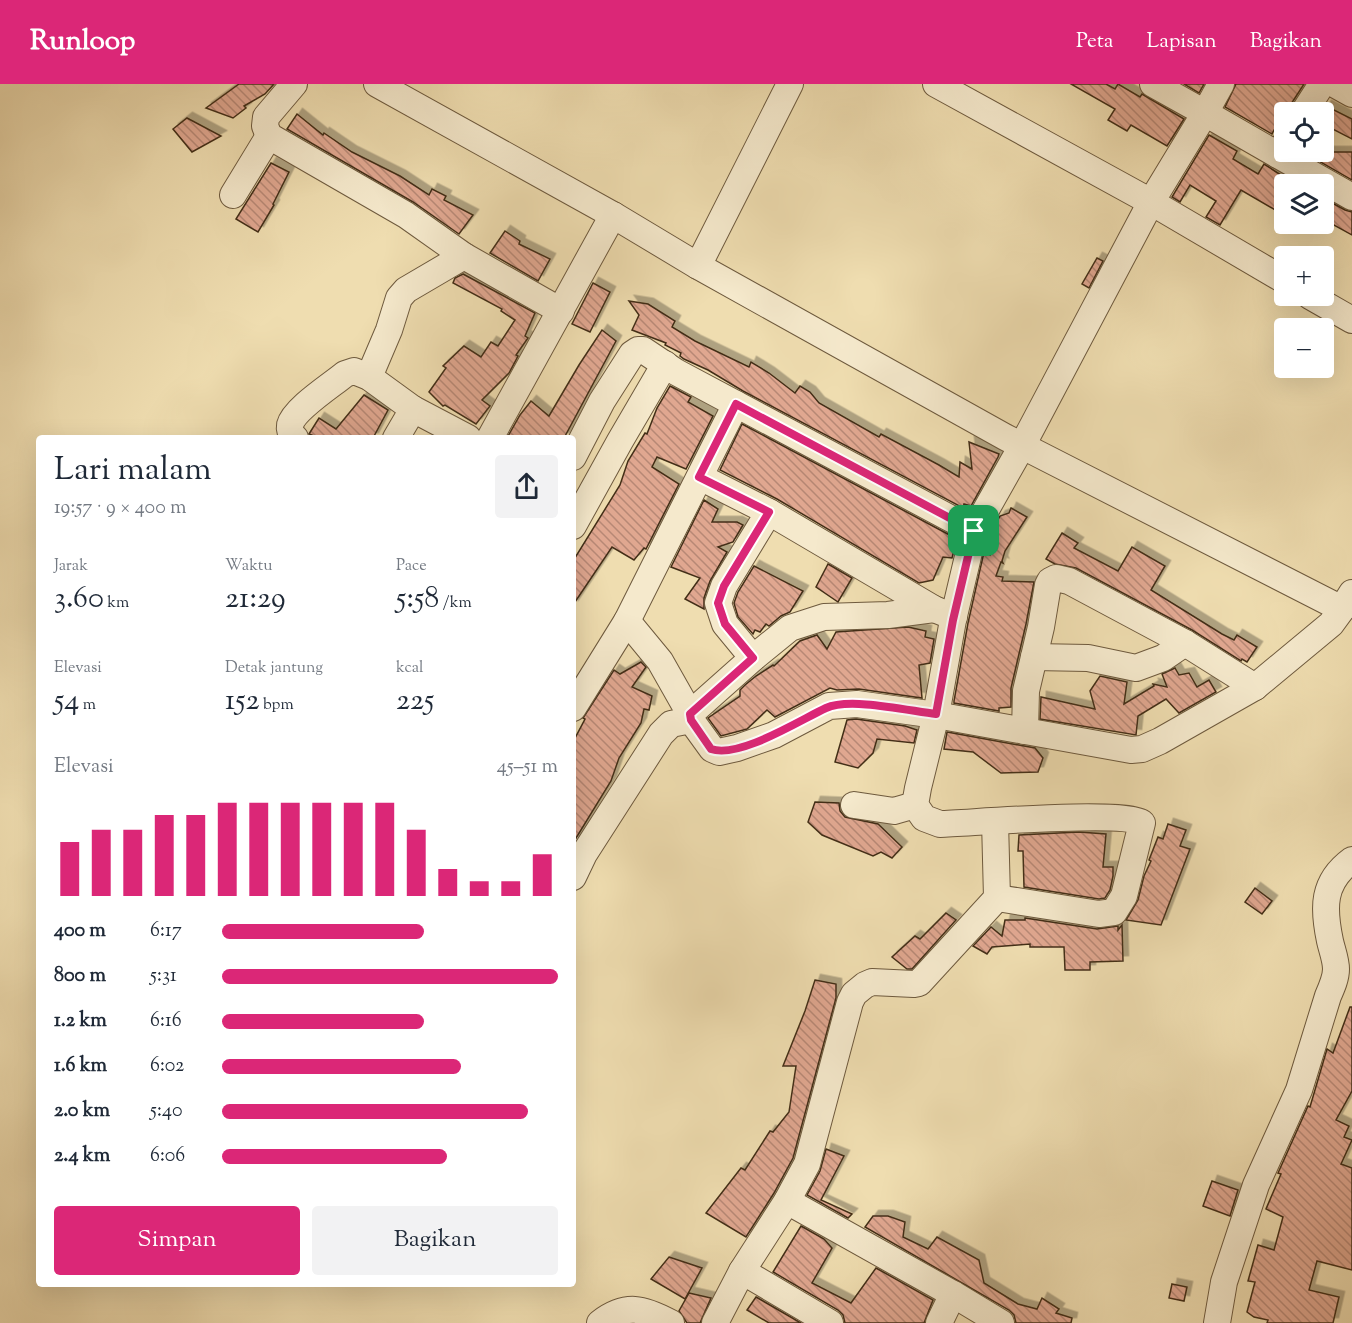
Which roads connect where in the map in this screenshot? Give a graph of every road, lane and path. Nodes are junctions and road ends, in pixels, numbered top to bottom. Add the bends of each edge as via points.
1 (294, 84) edge
2 (377, 84) edge
3 (790, 84) edge
4 (936, 84) edge
5 (1153, 84) edge
6 (1221, 84) edge
7 (1322, 84) edge
8 (1334, 84) edge
9 (1352, 94) edge
10 (1310, 102) edge
11 (1205, 113) junction
12 (269, 136) junction
13 (1274, 147) edge
14 (1299, 162) edge
15 (233, 195) dead end
16 (1352, 197) edge
17 (1151, 202) junction
18 (613, 215) junction
19 (464, 256) junction
20 (698, 266) junction
21 (1274, 274) edge
22 (1328, 306) edge
23 (561, 310) junction
24 (1352, 320) edge
25 (665, 364) junction
26 (369, 377) junction
27 (736, 404) junction
28 (413, 409) junction
29 (293, 435) edge
30 (398, 435) edge
31 (462, 435) edge
32 (492, 435) edge
33 (1022, 446) junction
34 (576, 451) edge
35 (699, 477) junction
36 (769, 512) junction
37 (576, 521) edge
38 (974, 531) junction
39 (1347, 601) edge
40 (944, 613) junction
41 (627, 621) junction
42 (1185, 643) junction
43 (1034, 657) junction
44 (753, 658) junction
45 (1256, 687) junction
46 (576, 703) edge
47 (936, 714) junction
48 (691, 717) junction
49 (1025, 731) junction
50 (854, 805) dead end
51 (915, 805) junction
52 (995, 821) junction
53 (1352, 860) edge
54 (576, 871) edge
55 (997, 898) junction
56 (787, 1201) junction
57 (742, 1271) junction
58 (953, 1294) junction
59 (600, 1323) edge
60 (671, 1323) edge
61 (715, 1323) edge
62 (830, 1323) edge
63 (939, 1323) edge
64 (1001, 1323) edge
65 (1217, 1323) edge

1 - 12 street via 266,117
2 - 18 street
3 - 20 street
4 - 17 street
5 - 11 street
6 - 11 street
7 - 10 street
8 - 9 street
11 - 13 street
11 - 17 street
12 - 15 street
12 - 19 street via 406,215
14 - 16 street
17 - 21 street
17 - 33 street
18 - 20 street
18 - 23 street
19 - 23 street
19 - 26 street via 418,282 399,298
20 - 33 street
22 - 24 street
23 - 32 street
25 - 27 street
25 - 34 street via 643,350 632,354
25 - 37 street
26 - 28 street
26 - 29 street via 354,371 345,374 296,414 290,425
27 - 35 street
27 - 38 street
28 - 30 street
28 - 31 street
33 - 38 street
33 - 39 street
35 - 36 street
35 - 41 street
36 - 40 street
36 - 44 street via 724,586 718,603 725,624
38 - 40 street
39 - 45 street via 1331,624
40 - 44 street via 824,617 790,628
40 - 47 street
41 - 46 street
41 - 48 street via 660,661
42 - 43 street via 1136,668 1088,658
42 - 43 street via 1069,581 1056,578 1048,585
42 - 45 street
43 - 49 street via 1026,691
44 - 48 street
45 - 49 street via 1142,749
47 - 48 street via 857,704 829,706 774,735 726,752 711,749
47 - 49 street
47 - 51 street
48 - 54 street via 671,724 661,734
50 - 51 street via 894,811
51 - 52 street via 924,818 940,824
52 - 55 street
52 - 55 street via 1106,817 1142,823 1124,896 1114,912 1099,914
53 - 65 street via 1336,874 1327,893 1325,916 1336,970 1334,983 1299,1090 1256,1185 1224,1282
55 - 56 street via 919,983 872,982 854,994 807,1164
56 - 57 street
56 - 58 street
57 - 61 street
57 - 62 street
58 - 63 street
58 - 64 street
59 - 60 street via 629,1308

